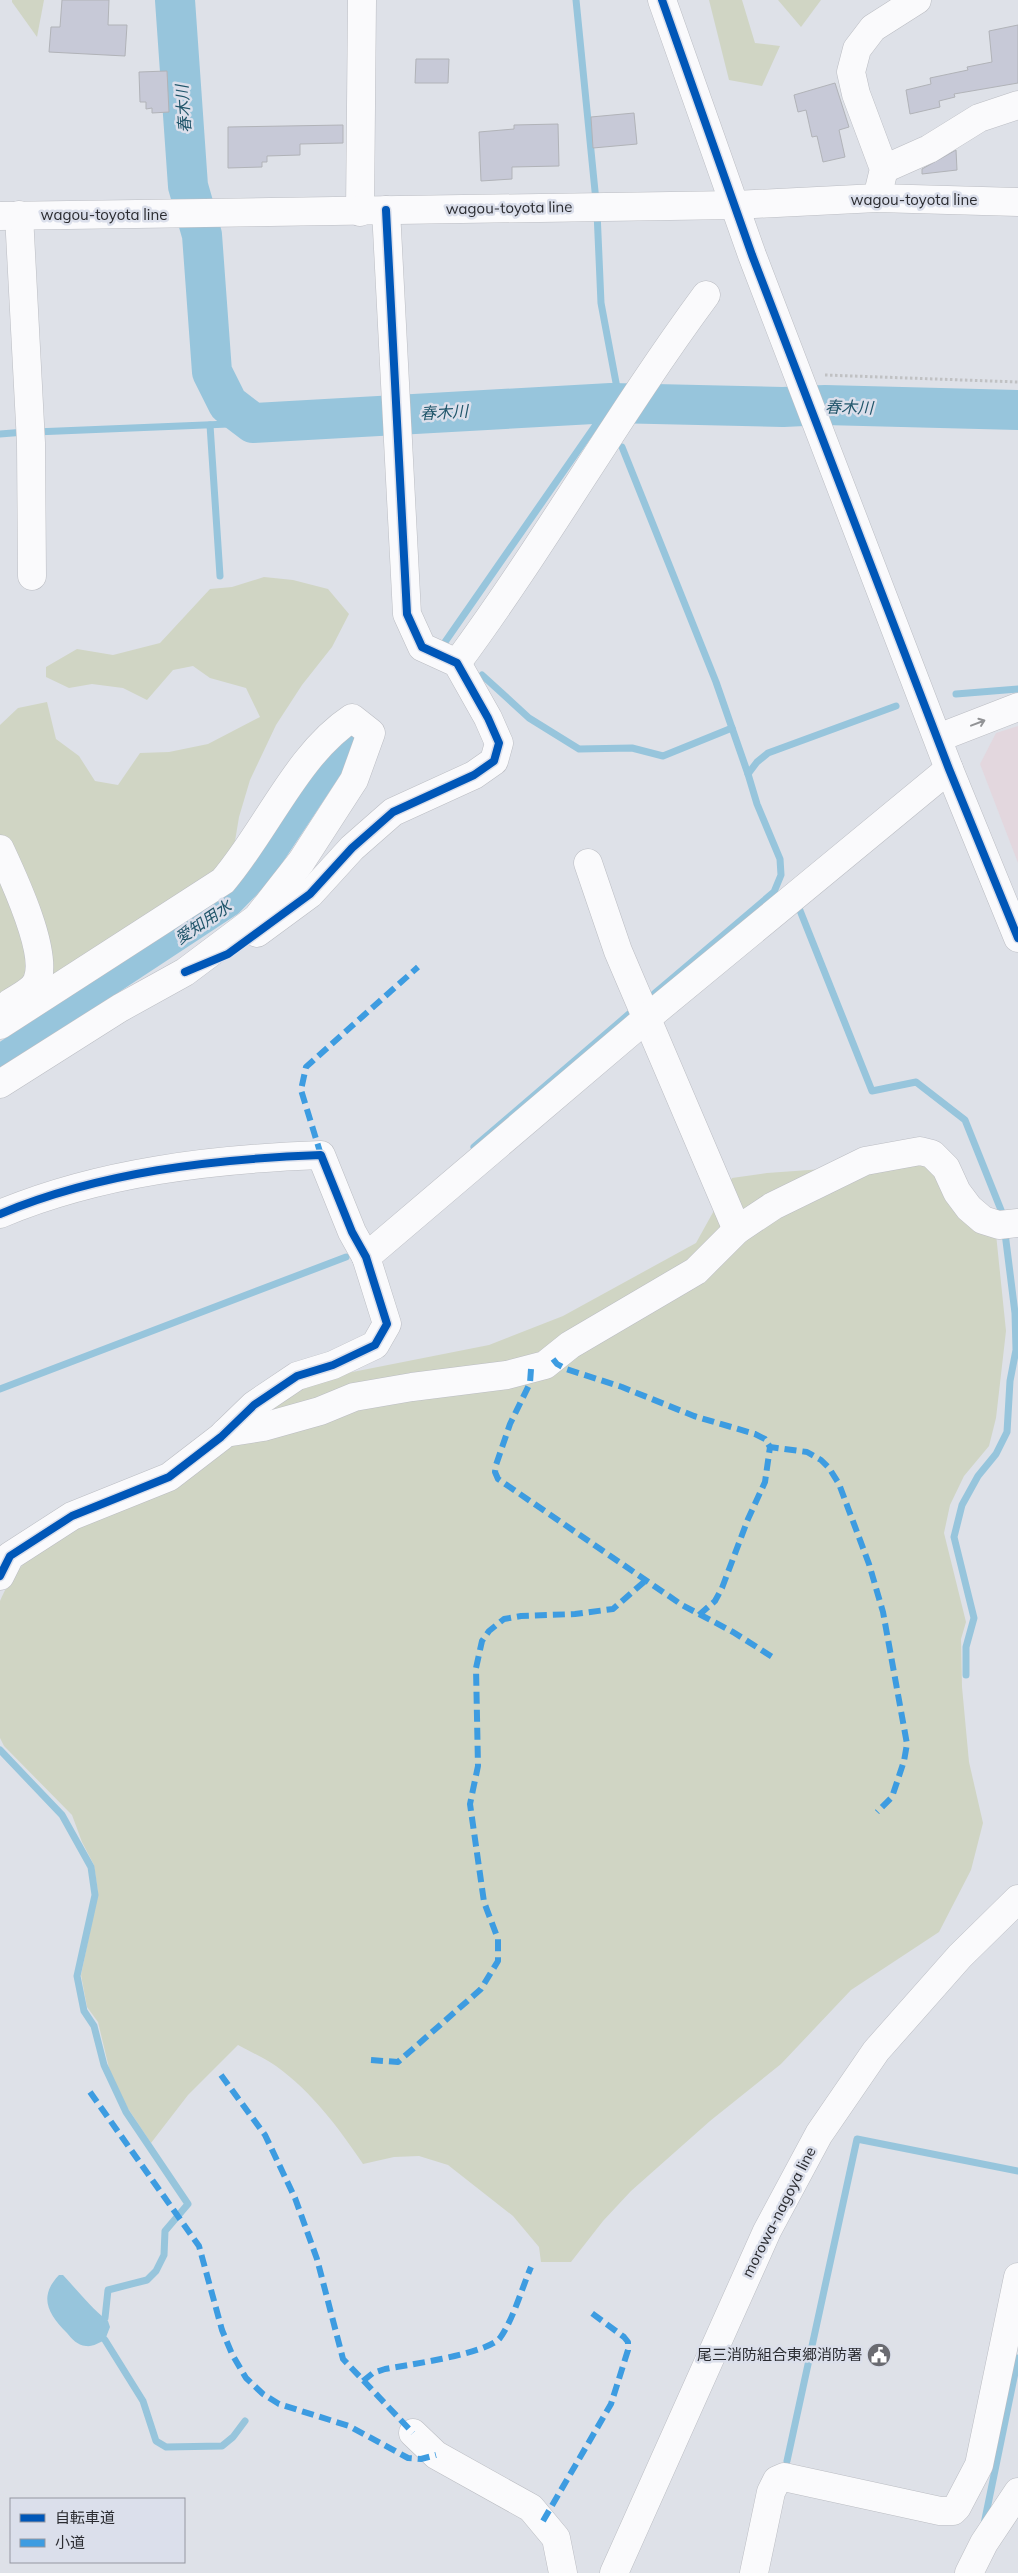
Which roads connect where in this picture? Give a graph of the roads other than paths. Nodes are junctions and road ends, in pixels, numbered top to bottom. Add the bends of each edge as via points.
1 (362, 0) edge
2 (662, 0) edge
3 (917, 0) edge
4 (1018, 105) edge
5 (884, 170) junction
6 (877, 198) junction
7 (1018, 202) edge
8 (735, 205) junction
9 (386, 210) junction
10 (360, 212) junction
11 (9, 216) edge
12 (706, 295) dead end
13 (32, 576) dead end
14 (457, 663) junction
15 (1018, 707) edge
16 (938, 738) junction
17 (949, 769) junction
18 (0, 849) edge
19 (588, 863) dead end
20 (1018, 938) edge
21 (184, 972) junction
22 (0, 1009) edge
23 (647, 1018) junction
24 (0, 1026) edge
25 (0, 1084) edge
26 (0, 1214) edge
27 (1018, 1223) edge
28 (737, 1230) junction
29 (366, 1258) junction
30 (225, 1433) junction
31 (3, 1560) edge
32 (1018, 1899) edge
33 (1018, 2277) edge
34 (413, 2434) dead end
35 (1018, 2492) edge
36 (1008, 2525) edge
37 (563, 2573) edge
38 (614, 2573) edge
39 (754, 2573) edge
40 (969, 2573) edge

1 - 10 street
2 - 8 street
3 - 5 street via 874,28 857,49 850,72
4 - 5 street via 979,118 929,149
5 - 6 street
6 - 7 street, wagou-toyota line
6 - 8 street, wagou-toyota line
8 - 9 street, wagou-toyota line
8 - 16 street via 809,376 818,429
9 - 10 street, wagou-toyota line
9 - 14 street via 407,614 422,647
10 - 11 street, wagou-toyota line
11 - 13 street via 31,434
12 - 14 street
14 - 21 street via 499,743 494,761 474,775 393,812 352,848 310,894 228,954
16 -> 15 street
16 - 17 street
17 - 20 street
17 - 23 street
18 - 22 street via 32,924 38,976 30,990
19 - 23 street via 618,951
21 - 24 street via 257,918 301,862 354,780 371,733 352,718 316,749 223,881
21 - 25 street via 120,1008
23 - 28 street
23 - 29 street
26 - 29 street via 46,1196 140,1174 261,1157 321,1155
27 - 28 street via 998,1224 983,1220 957,1192 946,1168 932,1154 920,1150 865,1161 780,1202
28 - 30 street via 696,1271 570,1345 545,1365 507,1375 354,1397 263,1427
29 - 30 street via 387,1324 375,1345 297,1376 254,1404
30 - 31 street via 169,1477 72,1516
32 - 38 street, morowa-nagoya line via 960,1956 876,2051 818,2134 767,2231
33 - 39 street via 979,2465 958,2507 953,2511 940,2511 784,2477 777,2480 771,2492
34 - 37 street via 436,2455 531,2508 556,2538
35 - 36 street
36 - 40 street

